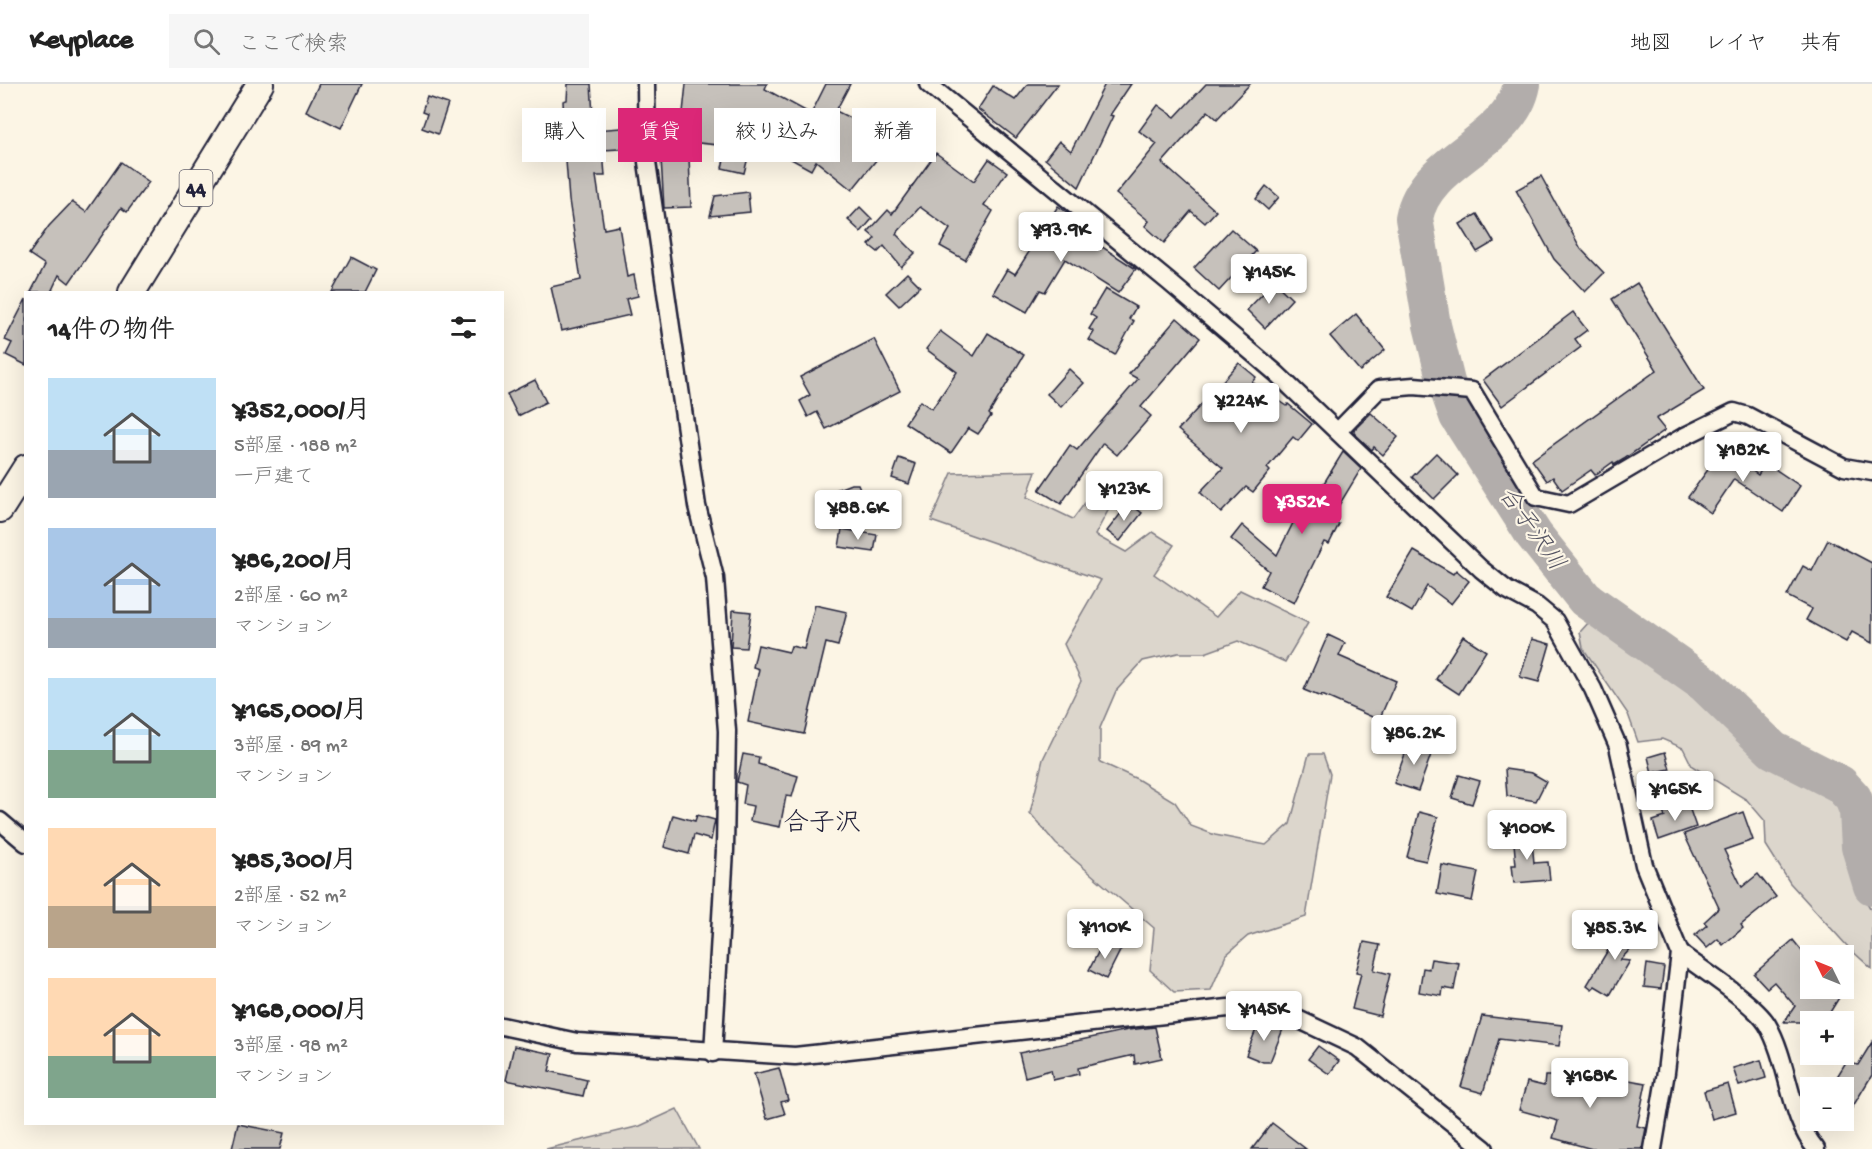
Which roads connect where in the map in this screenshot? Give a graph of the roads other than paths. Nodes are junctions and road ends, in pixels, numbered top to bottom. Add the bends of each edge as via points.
1 (260, 84) edge
2 (646, 84) edge
3 (928, 84) edge
4 (133, 291) edge
5 (1338, 431) junction
6 (24, 471) edge
7 (1872, 472) edge
8 (0, 509) edge
9 (0, 821) edge
10 (24, 841) edge
11 (1680, 954) junction
12 (504, 1026) edge
13 (713, 1053) junction
14 (1485, 1149) edge
15 (1653, 1149) edge
16 (1816, 1149) edge

1 - 4 main road, 44
2 - 13 street via 647,162 697,506 715,578 727,731 725,850
3 - 5 street via 1169,282
5 - 7 street via 1379,389 1464,388 1472,391 1536,497 1569,504 1734,412 1844,467
5 - 11 street via 1481,569 1555,621 1593,689 1618,746 1644,865
6 - 8 main road
9 - 10 street
11 - 15 street
11 - 16 street via 1766,1022 1782,1057 1809,1141
12 - 13 street via 577,1042
13 - 14 street via 795,1056 1228,1008 1289,1015 1357,1047

